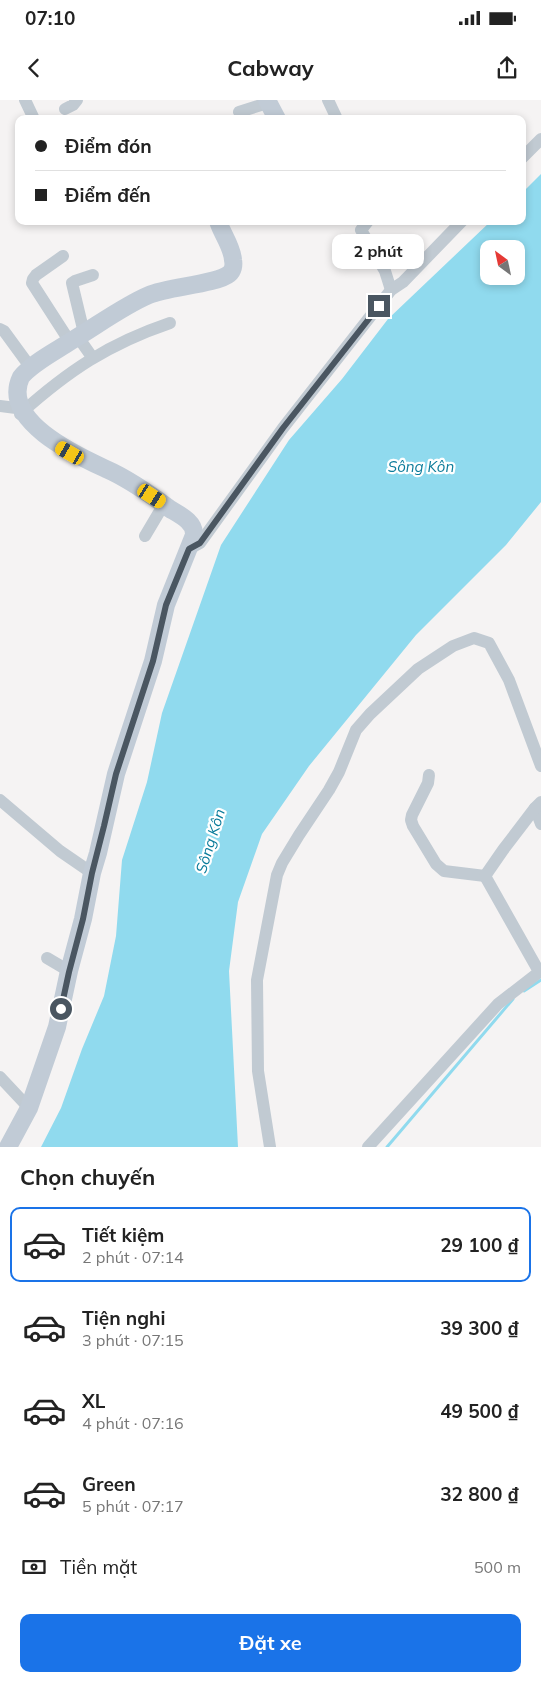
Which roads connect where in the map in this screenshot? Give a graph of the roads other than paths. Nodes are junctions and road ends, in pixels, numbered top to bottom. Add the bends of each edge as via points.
1 (25, 100) edge
2 (77, 100) edge
3 (267, 100) edge
4 (328, 100) edge
5 (65, 109) dead end
6 (239, 112) dead end
7 (32, 115) edge
8 (275, 115) edge
9 (335, 115) edge
10 (541, 139) edge
11 (526, 154) edge
12 (220, 225) edge
13 (365, 225) edge
14 (458, 225) edge
15 (63, 256) dead end
16 (93, 275) dead end
17 (392, 290) junction
18 (170, 323) dead end
19 (0, 329) edge
20 (78, 337) junction
21 (92, 358) junction
22 (31, 368) junction
23 (12, 409) edge
24 (164, 504) junction
25 (145, 536) dead end
26 (189, 549) junction
27 (541, 766) edge
28 (428, 775) dead end
29 (0, 800) edge
30 (538, 805) edge
31 (541, 824) edge
32 (92, 873) junction
33 (485, 876) junction
34 (47, 958) dead end
35 (69, 972) junction
36 (0, 1077) edge
37 (29, 1108) junction
38 (8, 1147) edge
39 (270, 1147) edge
40 (368, 1147) edge

1 - 7 street
2 - 5 street
3 - 6 street
3 - 8 street
4 - 9 street
10 - 11 street
12 - 20 street via 233,260 229,274 150,294
13 - 17 street via 361,230 385,271
14 - 17 street
15 - 20 street via 36,275 32,283
16 - 20 street via 72,283
17 - 26 street via 283,428 200,543
18 - 21 street via 117,344
19 - 22 street
20 - 21 street
20 - 22 street
21 - 23 street
22 - 23 street via 16,386
23 - 24 street via 50,442 129,481
24 - 25 street
24 - 26 street via 194,529
26 - 32 street via 166,605 153,661 116,774
27 - 39 street via 510,680 489,643 474,638 453,646 418,669 356,730 336,778 282,863 275,882 256,980 258,1071
28 - 33 street via 428,783 412,814 413,826 436,864 444,870
29 - 32 street via 60,851
30 - 31 street
30 - 33 street
32 - 35 street
33 - 40 street via 538,972 498,1004
34 - 35 street
35 - 37 street via 57,1028
36 - 37 street
37 - 38 street

